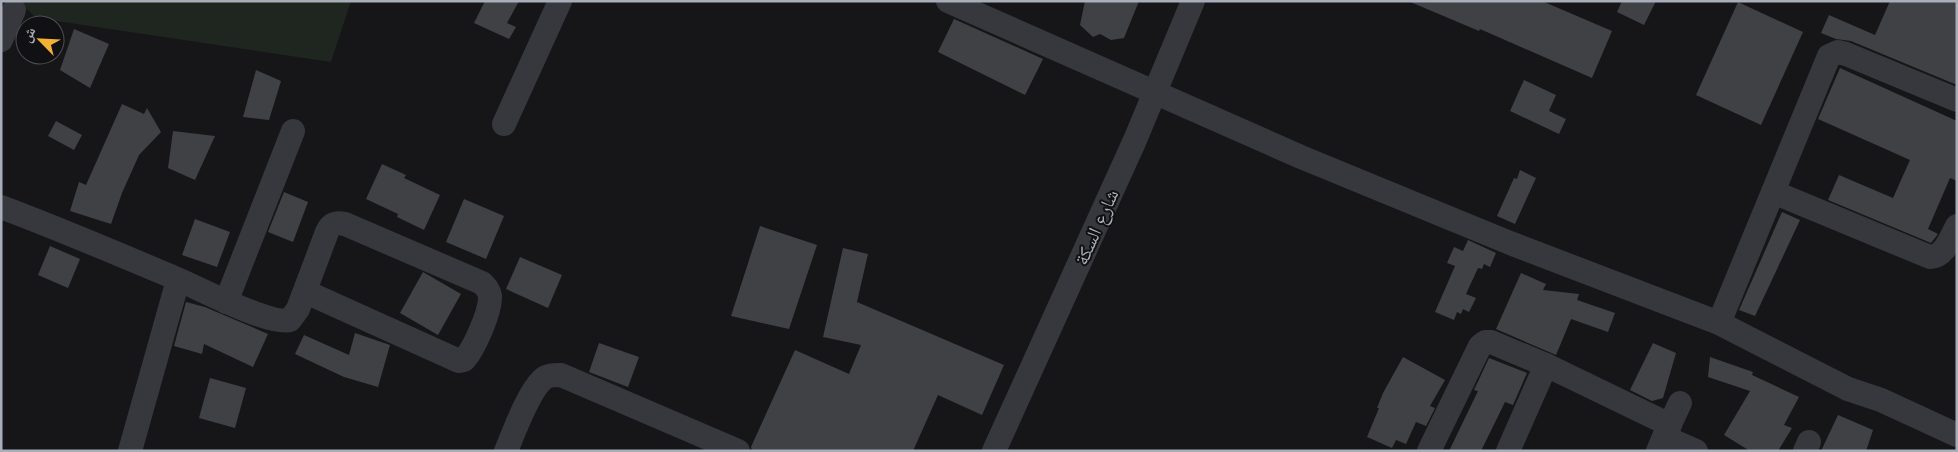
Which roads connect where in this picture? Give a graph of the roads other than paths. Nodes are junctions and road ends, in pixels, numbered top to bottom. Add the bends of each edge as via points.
1 (560, 1) edge
2 (948, 1) edge
3 (1193, 1) edge
4 (14, 10) dead end
5 (1, 40) edge
6 (1153, 93) junction
7 (1957, 100) edge
8 (504, 124) dead end
9 (293, 131) dead end
10 (1773, 192) junction
11 (1, 207) edge
12 (1957, 226) edge
13 (178, 280) junction
14 (306, 292) junction
15 (226, 302) junction
16 (1719, 323) junction
17 (1546, 365) junction
18 (1680, 404) dead end
19 (1957, 435) edge
20 (1664, 438) edge
21 (130, 451) edge
22 (506, 451) edge
23 (738, 451) edge
24 (994, 451) edge
25 (1429, 451) edge
26 (1508, 451) edge
27 (1696, 451) edge

1 - 8 street
2 - 6 street
3 - 6 street, شارع السكة
4 - 5 street
6 - 16 street via 1510,243
6 - 24 street, شارع السكة via 1123,167
7 - 10 street via 1846,54 1838,52 1829,56
9 - 15 street
10 - 12 street via 1930,257 1937,257 1943,252
10 - 16 street
11 - 13 street
13 - 15 street
13 - 21 street
14 - 14 street via 458,361 464,360 476,344 490,297 482,283 339,222 330,226 327,232
14 - 15 street via 294,315 285,322
16 - 19 street via 1848,389 1881,400
17 - 20 street
17 - 25 street via 1485,342 1480,346
17 - 26 street
18 - 20 street
20 - 27 street
22 - 23 street via 535,389 543,379 561,375

